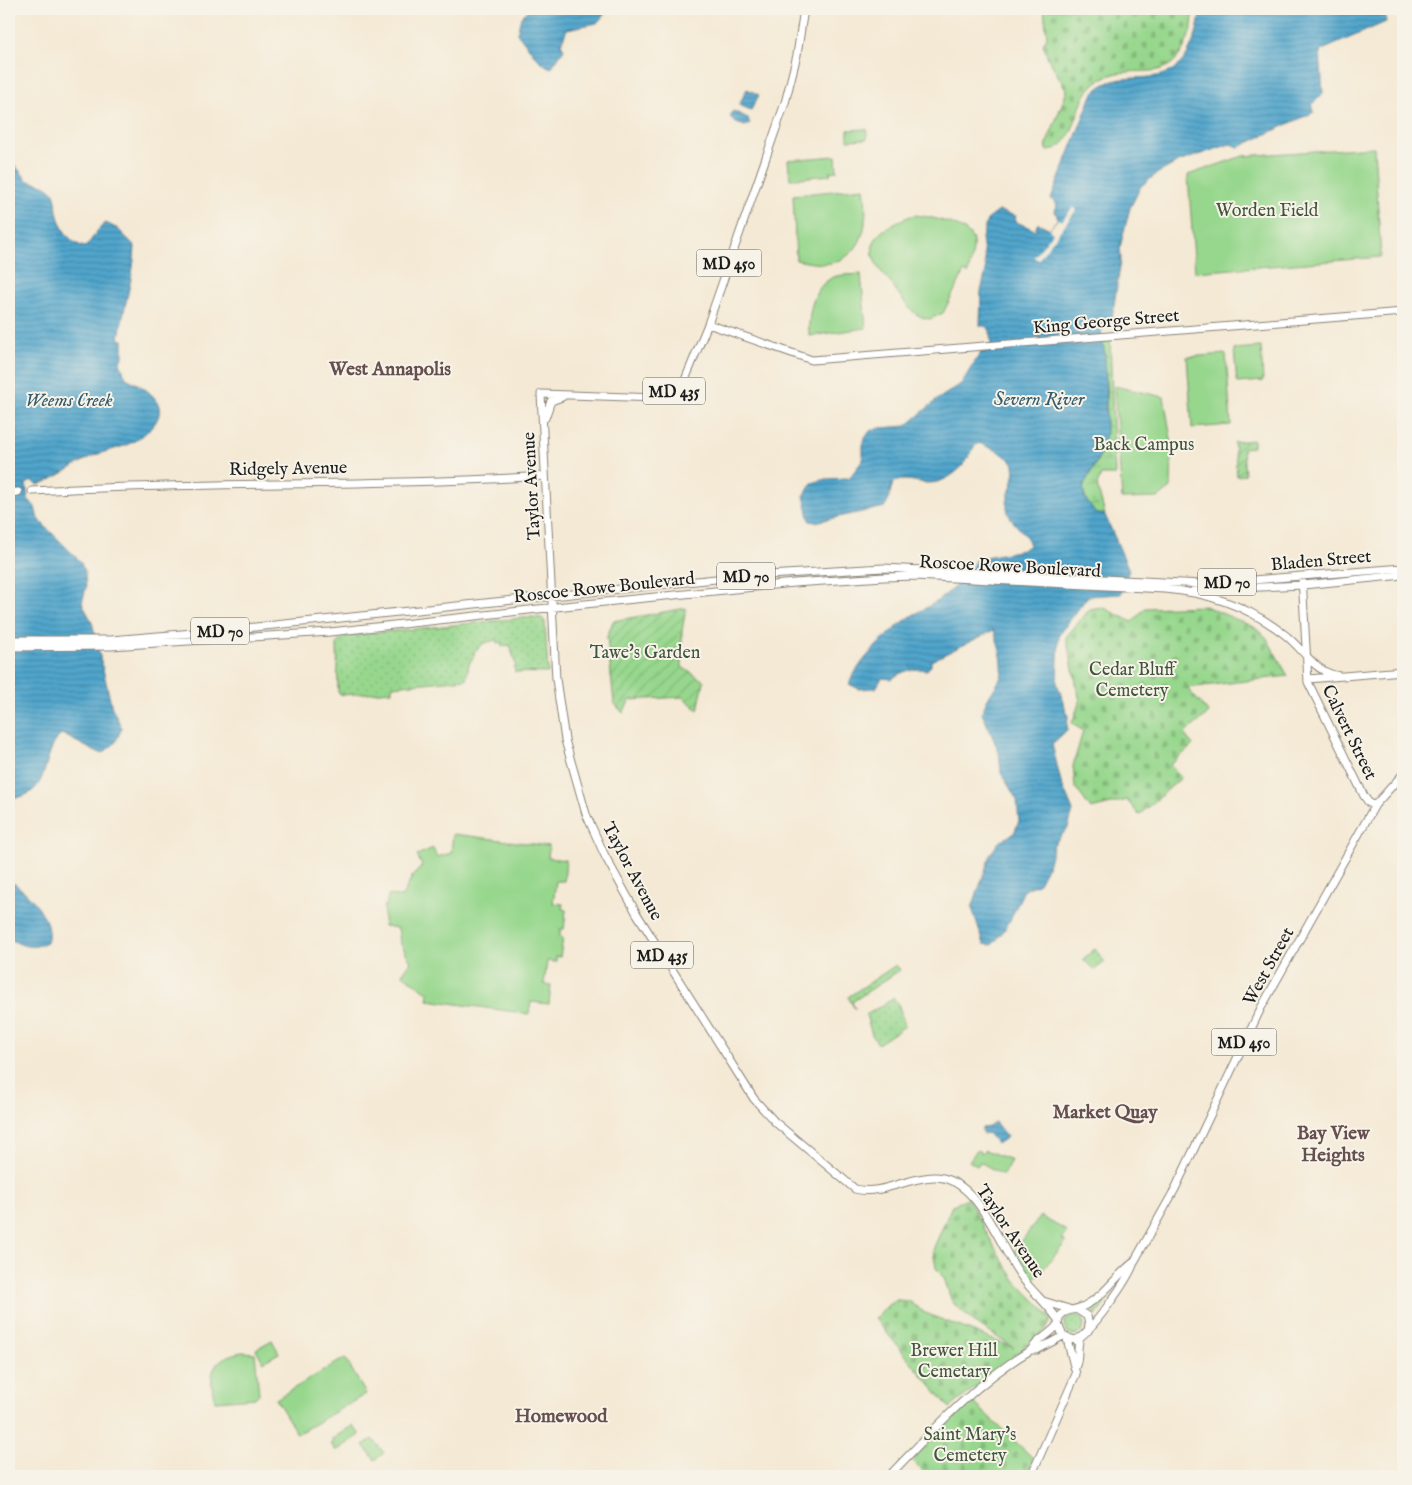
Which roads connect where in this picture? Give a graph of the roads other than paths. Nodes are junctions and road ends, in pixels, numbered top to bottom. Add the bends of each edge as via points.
1 (804, 9) edge
2 (1403, 312) edge
3 (708, 324) junction
4 (567, 395) junction
5 (543, 430) junction
6 (545, 476) junction
7 (32, 491) dead end
8 (18, 492) dead end
9 (9, 493) edge
10 (1403, 568) edge
11 (941, 574) junction
12 (1403, 575) edge
13 (1303, 581) junction
14 (1152, 585) junction
15 (1174, 590) junction
16 (551, 597) junction
17 (552, 607) junction
18 (9, 640) edge
19 (111, 643) junction
20 (9, 647) edge
21 (1306, 654) junction
22 (1403, 671) edge
23 (1340, 676) junction
24 (1308, 679) junction
25 (1403, 774) edge
26 (1376, 805) junction
27 (1134, 1262) junction
28 (1043, 1301) junction
29 (1072, 1309) junction
30 (1058, 1322) junction
31 (1088, 1331) junction
32 (1065, 1338) junction
33 (1080, 1338) junction
34 (1031, 1350) junction
35 (1075, 1368) junction
36 (889, 1476) edge
37 (1030, 1476) edge

1 - 3 main road, MD 450 via 788,89
2 - 3 main road, King George Street via 812,360
3 - 4 main road, MD 435 via 688,374 671,393 651,398
4 - 5 main road via 548,405
4 - 5 main road, Taylor Avenue / MD 435 via 541,394
5 - 6 main road, Taylor Avenue / MD 435
6 - 7 main road, Ridgely Avenue via 315,484 117,486
6 - 16 main road, Taylor Avenue / MD 435
8 - 9 main road
10 - 13 main road, Bladen Street / MD 70
11 - 14 main road, Roscoe Rowe Boulevard / MD 70
11 - 16 main road, Roscoe Rowe Boulevard / MD 70 via 883,568 785,573
11 - 17 main road, Roscoe Rowe Boulevard / MD 70 via 794,583
12 - 13 main road, Bladen Street / MD 70
13 - 14 main road, Bladen Street / MD 70
13 - 15 main road, Bladen Street / MD 70 via 1216,590
13 - 21 main road, Calvert Street
14 - 15 main road, Roscoe Rowe Boulevard / MD 70
15 - 21 main road, Roscoe Rowe Boulevard via 1222,600 1243,609 1281,632
16 - 17 main road, Taylor Avenue / MD 435
16 - 19 main road, Roscoe Rowe Boulevard / MD 70
17 - 19 main road, Roscoe Rowe Boulevard / MD 70 via 330,632
17 - 28 main road, Taylor Avenue / MD 435 via 559,710 586,814 636,914 754,1099 775,1122 855,1188 871,1191 932,1177 947,1179 963,1187 974,1198 1020,1275
18 - 19 main road, Roscoe Rowe Boulevard / MD 70
19 - 20 main road, Roscoe Rowe Boulevard / MD 70
21 - 23 main road, Roscoe Rowe Boulevard via 1324,673
21 - 24 main road, Calvert Street
22 - 23 main road
23 - 24 main road
24 - 26 main road, Calvert Street via 1364,796 1369,803
25 - 26 main road, West Street / MD 450
26 - 27 main road, West Street / MD 450 via 1261,1008 1174,1189
27 - 29 main road, West Street / MD 450 via 1096,1299 1082,1308
27 - 31 main road, West Street / MD 450 via 1132,1271
28 - 29 main road, Taylor Avenue
28 - 30 main road, Taylor Avenue / MD 435
29 - 30 main road, MD 450 via 1063,1312
29 - 31 main road via 1087,1316
30 - 32 main road
30 - 34 main road, MD 450 via 1048,1336 1034,1344
31 - 33 main road, MD 450
32 - 33 main road, MD 450
32 - 34 main road, MD 450
32 - 35 main road
33 - 35 main road via 1079,1361
34 - 36 main road, MD 450 via 959,1406
35 - 37 main road via 1076,1374

